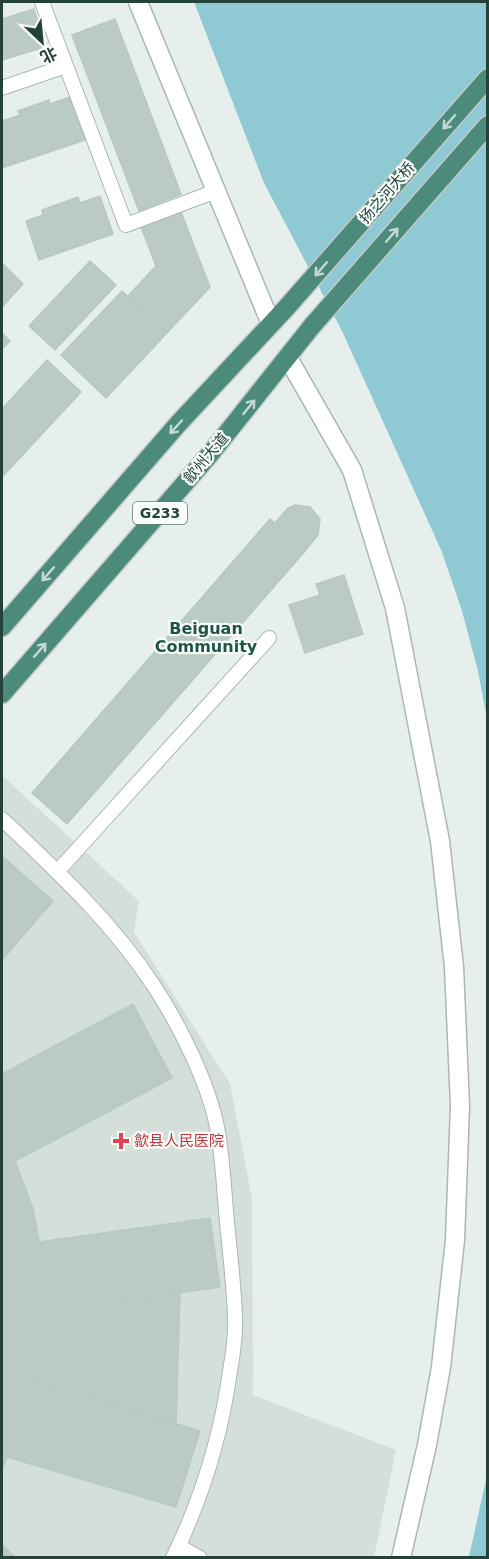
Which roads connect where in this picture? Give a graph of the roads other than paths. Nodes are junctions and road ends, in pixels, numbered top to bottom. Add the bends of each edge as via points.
1 (42, 2) edge
2 (138, 2) edge
3 (66, 66) junction
4 (488, 78) edge
5 (2, 88) edge
6 (488, 125) edge
7 (216, 191) junction
8 (271, 324) junction
9 (312, 326) joint
10 (288, 358) junction
11 (2, 627) edge
12 (268, 638) dead end
13 (2, 694) edge
14 (2, 819) edge
15 (57, 872) junction
16 (176, 1552) edge
17 (200, 1557) edge
18 (400, 1557) edge

1 - 3 lane
2 - 7 street
3 - 5 lane
3 - 7 lane via 126,225
4 -> 8 highway, 扬之河大桥 / G233
9 -> 6 highway, 扬之河大桥 / G233
7 - 8 street
8 -> 11 highway, G233 via 178,424
9 - 10 highway, 歙州大道 / G233
13 -> 10 highway, 歙州大道 / G233
10 - 18 street via 352,470 395,608 440,841 450,925 460,1106 455,1240 441,1367
12 - 15 lane
14 - 15 lane
15 - 16 lane via 111,927 155,988 191,1055 216,1126 235,1319 232,1357 209,1470
16 - 17 lane

